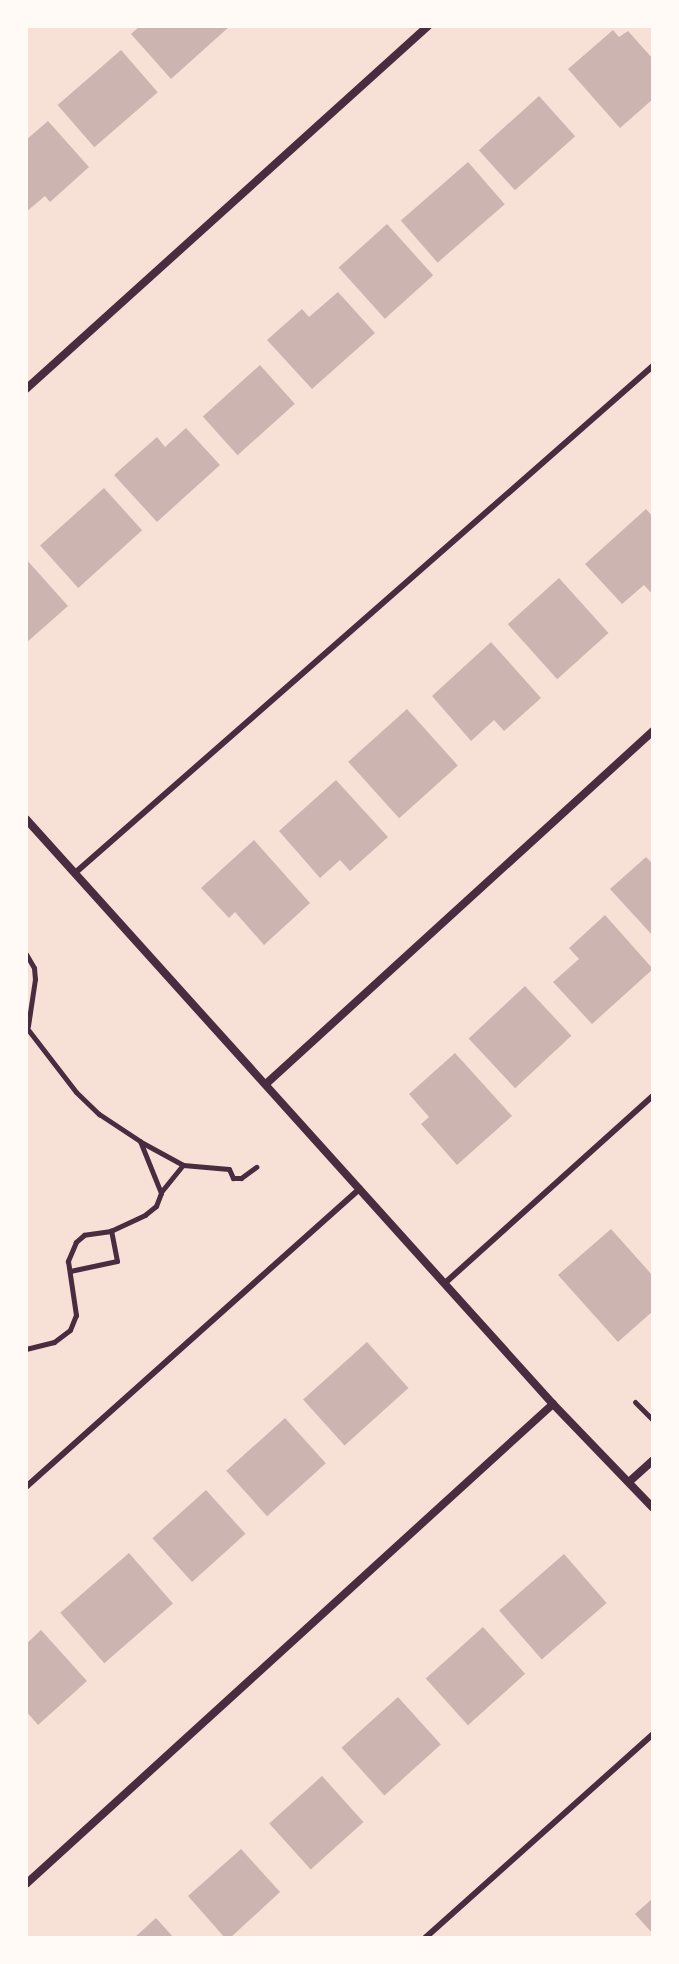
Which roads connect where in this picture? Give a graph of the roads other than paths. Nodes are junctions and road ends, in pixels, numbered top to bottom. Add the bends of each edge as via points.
1 (428, 26) edge
2 (653, 366) edge
3 (26, 389) edge
4 (653, 731) edge
5 (26, 819) edge
6 (75, 873) junction
7 (267, 1083) junction
8 (653, 1096) edge
9 (360, 1188) junction
10 (445, 1283) junction
11 (553, 1404) junction
12 (653, 1460) edge
13 (630, 1481) junction
14 (26, 1487) edge
15 (653, 1508) edge
16 (653, 1734) edge
17 (26, 1884) edge
18 (425, 1938) edge

1 - 3 street
2 - 6 lane
4 - 7 street
5 - 6 street
6 - 7 street
7 - 9 street
8 - 10 lane
9 - 10 street
9 - 14 lane
10 - 11 street
11 - 13 street
11 - 17 street
12 - 13 street
13 - 15 street
16 - 18 lane

